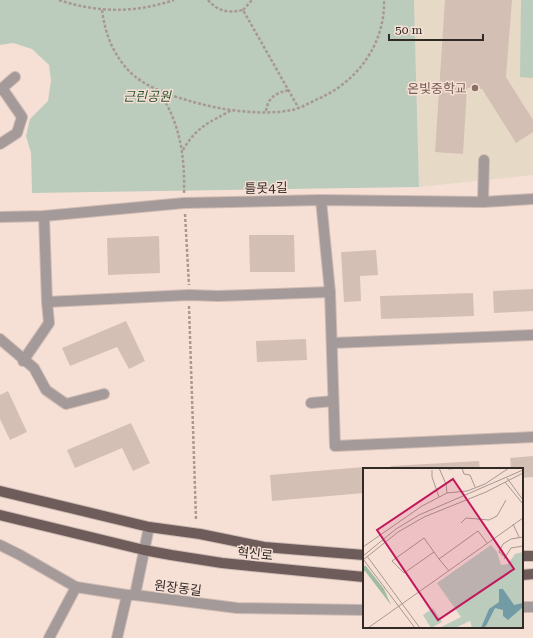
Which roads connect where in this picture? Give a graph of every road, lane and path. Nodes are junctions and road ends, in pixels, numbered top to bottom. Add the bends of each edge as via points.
1 (59, 0) edge
2 (174, 0) edge
3 (208, 0) edge
4 (252, 0) edge
5 (384, 0) edge
6 (102, 10) junction
7 (244, 10) junction
8 (15, 77) dead end
9 (1, 89) edge
10 (289, 90) junction
11 (298, 107) junction
12 (233, 109) junction
13 (266, 111) junction
14 (0, 144) edge
15 (183, 150) dead end
16 (484, 160) dead end
17 (533, 199) edge
18 (321, 200) junction
19 (483, 202) junction
20 (44, 216) junction
21 (0, 217) edge
22 (330, 292) junction
23 (47, 302) junction
24 (533, 335) edge
25 (0, 339) edge
26 (332, 343) junction
27 (23, 360) junction
28 (104, 394) dead end
29 (333, 402) junction
30 (311, 403) dead end
31 (533, 437) edge
32 (0, 491) edge
33 (0, 515) edge
34 (149, 527) junction
35 (0, 545) edge
36 (144, 550) junction
37 (363, 555) edge
38 (533, 574) edge
39 (523, 575) edge
40 (363, 577) edge
41 (76, 587) junction
42 (131, 595) junction
43 (363, 610) edge
44 (49, 638) edge
45 (117, 638) edge

1 - 6 path via 80,7
2 - 6 path via 140,8
3 - 7 path via 226,12
4 - 7 path
5 - 11 path via 375,45 363,65 334,91
6 - 12 path via 108,39 129,71 172,96 206,106
7 - 10 path
8 - 9 street
9 - 14 street via 22,117 17,133
10 - 11 path
10 - 13 path via 278,92 272,97 267,103
11 - 13 path via 292,110
12 - 13 path
12 - 15 path via 198,130 190,137
16 - 19 street
17 - 19 street, 틀못4길
18 - 19 street, 틀못4길
18 - 20 street, 틀못4길 via 184,203
18 - 22 street
20 - 21 street, 틀못4길
20 - 23 street
22 - 23 street
22 - 26 street
23 - 27 street via 49,323
24 - 26 street
25 - 27 street
26 - 29 street
27 - 28 street via 34,368 46,390 66,404
29 - 30 street
29 - 31 street via 335,446
32 - 34 main road, 혁신로
33 - 36 main road, 혁신로
34 - 36 street
34 - 37 main road, 혁신로 via 200,534 264,548
35 - 41 street, 원장동길
36 - 40 main road, 혁신로 via 222,563
36 - 42 street
38 - 39 main road
41 - 42 street, 원장동길
41 - 44 street
42 - 43 street, 원장동길 via 237,608
42 - 45 street

